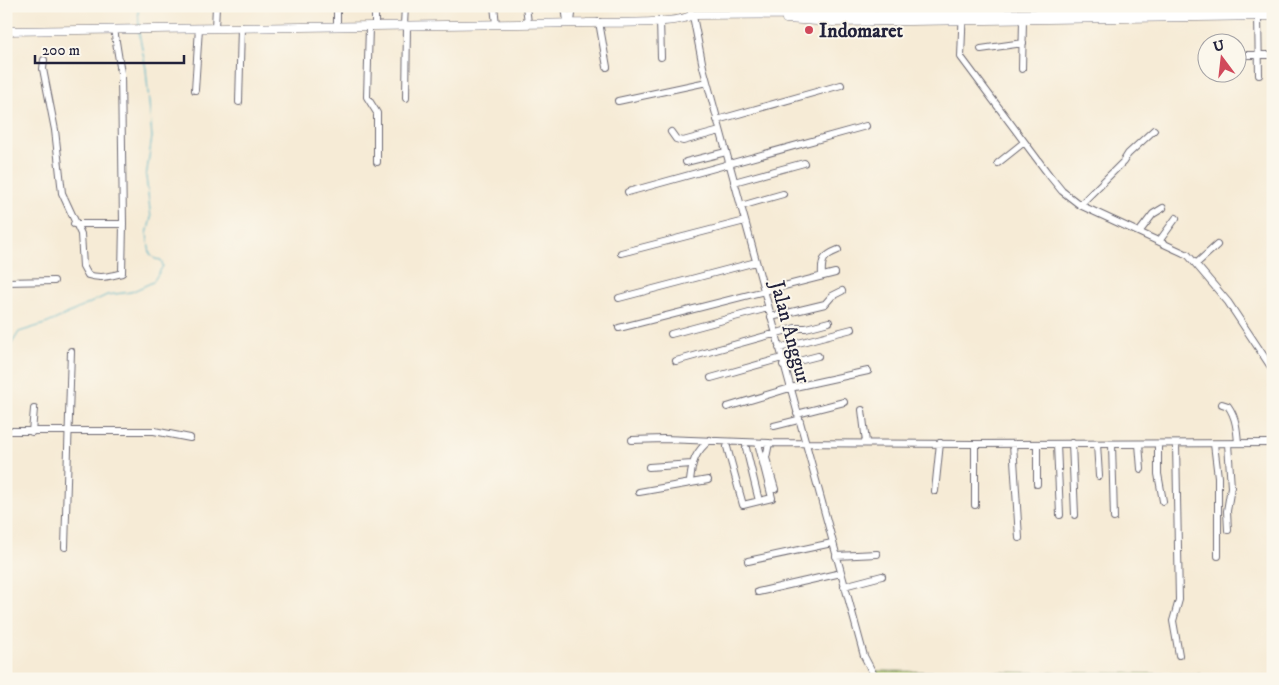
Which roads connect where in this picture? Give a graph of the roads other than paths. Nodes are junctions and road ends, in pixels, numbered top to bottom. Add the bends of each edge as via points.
1 (216, 6) edge
2 (337, 6) edge
3 (375, 6) edge
4 (405, 6) edge
5 (494, 6) edge
6 (526, 6) edge
7 (565, 6) edge
8 (573, 6) edge
9 (689, 6) edge
10 (738, 6) edge
11 (879, 10) edge
12 (1058, 10) edge
13 (1273, 10) edge
14 (1260, 11) edge
15 (831, 14) edge
16 (963, 14) edge
17 (739, 16) junction
18 (777, 16) junction
19 (1273, 16) edge
20 (691, 18) junction
21 (660, 20) junction
22 (1023, 20) junction
23 (569, 22) junction
24 (599, 22) junction
25 (528, 23) junction
26 (496, 24) junction
27 (405, 25) junction
28 (337, 26) junction
29 (372, 26) junction
30 (241, 27) junction
31 (199, 28) junction
32 (215, 28) junction
33 (114, 29) junction
34 (6, 30) edge
35 (1024, 43) junction
36 (981, 49) dead end
37 (1260, 54) junction
38 (1246, 55) edge
39 (1273, 55) edge
40 (661, 57) dead end
41 (44, 60) dead end
42 (607, 67) dead end
43 (1022, 70) dead end
44 (1258, 75) dead end
45 (707, 82) junction
46 (841, 85) dead end
47 (194, 90) dead end
48 (406, 98) dead end
49 (618, 101) dead end
50 (239, 102) dead end
51 (717, 120) junction
52 (866, 126) dead end
53 (1154, 130) dead end
54 (720, 131) junction
55 (671, 132) dead end
56 (1023, 143) junction
57 (726, 152) junction
58 (377, 162) dead end
59 (686, 162) dead end
60 (804, 163) dead end
61 (998, 163) dead end
62 (729, 164) junction
63 (734, 182) junction
64 (628, 192) dead end
65 (783, 194) dead end
66 (1080, 205) junction
67 (741, 206) junction
68 (1163, 208) dead end
69 (1176, 218) dead end
70 (745, 221) junction
71 (74, 224) junction
72 (123, 224) junction
73 (1140, 231) junction
74 (1160, 240) junction
75 (1217, 245) dead end
76 (838, 250) dead end
77 (621, 253) dead end
78 (756, 262) junction
79 (1197, 263) junction
80 (835, 273) dead end
81 (822, 276) junction
82 (54, 281) dead end
83 (6, 282) edge
84 (842, 291) dead end
85 (764, 292) junction
86 (619, 298) dead end
87 (768, 308) junction
88 (770, 317) junction
89 (829, 322) dead end
90 (619, 328) dead end
91 (852, 329) dead end
92 (671, 334) dead end
93 (775, 334) junction
94 (779, 348) junction
95 (71, 351) dead end
96 (818, 356) dead end
97 (676, 362) dead end
98 (783, 362) junction
99 (1273, 370) edge
100 (868, 371) dead end
101 (711, 378) dead end
102 (790, 388) junction
103 (844, 402) dead end
104 (1222, 404) dead end
105 (727, 407) dead end
106 (34, 409) dead end
107 (862, 410) dead end
108 (798, 417) junction
109 (774, 426) dead end
110 (6, 431) edge
111 (67, 431) junction
112 (32, 432) junction
113 (190, 438) dead end
114 (632, 440) dead end
115 (710, 440) junction
116 (758, 442) junction
117 (804, 442) junction
118 (866, 442) junction
119 (769, 443) junction
120 (940, 443) junction
121 (1072, 443) junction
122 (1238, 443) junction
123 (1273, 443) edge
124 (975, 444) junction
125 (1013, 444) junction
126 (1036, 444) junction
127 (1057, 444) junction
128 (1097, 444) junction
129 (1112, 444) junction
130 (1139, 444) junction
131 (1158, 444) junction
132 (1176, 444) junction
133 (1214, 444) junction
134 (1228, 444) junction
135 (727, 447) dead end
136 (746, 448) dead end
137 (692, 464) junction
138 (649, 467) dead end
139 (1141, 469) dead end
140 (1099, 476) dead end
141 (708, 480) dead end
142 (690, 481) junction
143 (1036, 484) dead end
144 (775, 489) dead end
145 (936, 491) dead end
146 (639, 492) dead end
147 (1163, 500) dead end
148 (759, 501) junction
149 (975, 505) dead end
150 (1060, 515) dead end
151 (1074, 515) dead end
152 (1114, 518) dead end
153 (1228, 530) dead end
154 (1019, 538) dead end
155 (832, 543) junction
156 (65, 547) dead end
157 (877, 554) dead end
158 (836, 556) junction
159 (1218, 556) dead end
160 (748, 561) dead end
161 (841, 573) junction
162 (882, 576) dead end
163 (844, 586) junction
164 (758, 592) dead end
165 (1179, 655) dead end
166 (876, 679) edge

1 - 32 street
2 - 28 street
3 - 29 street
4 - 27 street
5 - 26 street
6 - 25 street
7 - 23 street
8 - 23 street
9 - 20 street, Jalan Anggur
10 - 17 street
11 - 15 main road
11 - 16 main road
12 - 14 main road
12 - 16 main road
13 - 14 main road
14 - 19 main road
14 - 22 main road
14 - 37 street
15 - 16 main road
15 - 18 main road
16 - 22 main road
16 - 56 street via 961,57
17 - 18 main road
17 - 20 main road
18 - 20 main road
20 - 21 main road
20 - 45 street, Jalan Anggur
21 - 24 main road
21 - 40 street
22 - 35 street
23 - 24 main road
23 - 25 main road
24 - 42 street
25 - 26 main road
26 - 27 main road
27 - 29 main road
27 - 48 street
28 - 29 main road
28 - 30 main road
29 - 58 street via 367,97 377,113
30 - 32 main road
30 - 50 street
31 - 32 main road
31 - 33 main road
31 - 47 street
33 - 34 main road
33 - 72 street via 120,73
35 - 36 street
35 - 43 street
37 - 38 street
37 - 39 street
37 - 44 street
41 - 71 street via 62,193
45 - 49 street
45 - 51 street, Jalan Anggur
46 - 51 street
51 - 54 street, Jalan Anggur
52 - 62 street
53 - 66 street
54 - 55 street via 683,141 676,139
54 - 57 street, Jalan Anggur
56 - 61 street
56 - 66 street via 1062,191
57 - 59 street
57 - 62 street, Jalan Anggur
60 - 63 street
62 - 63 street, Jalan Anggur
62 - 64 street
63 - 67 street, Jalan Anggur
65 - 67 street
66 - 73 street
67 - 70 street, Jalan Anggur
68 - 73 street via 1153,214
69 - 74 street
70 - 77 street
70 - 78 street, Jalan Anggur
71 - 72 street
71 - 72 street via 82,237 85,270 88,275 102,278 123,272
73 - 74 street
74 - 79 street
75 - 79 street
76 - 81 street via 824,256
78 - 85 street, Jalan Anggur
78 - 86 street
79 - 99 street via 1231,306
80 - 81 street
81 - 85 street
82 - 83 street
84 - 88 street via 822,305
85 - 87 street, Jalan Anggur
85 - 90 street
87 - 88 street, Jalan Anggur
87 - 92 street
88 - 93 street, Jalan Anggur
89 - 93 street
91 - 94 street
93 - 94 street, Jalan Anggur
93 - 97 street
94 - 98 street, Jalan Anggur
95 - 111 street
96 - 98 street
98 - 101 street
98 - 102 street, Jalan Anggur
100 - 102 street
102 - 105 street
102 - 108 street, Jalan Anggur
103 - 108 street
104 - 122 street via 1228,406 1232,413
106 - 112 street
107 - 118 street
108 - 109 street
108 - 117 street, Jalan Anggur
110 - 112 street
111 - 112 street
111 - 113 street via 154,431
111 - 156 street
114 - 115 street
115 - 116 street
115 - 137 street via 698,450
116 - 119 street
116 - 148 street via 772,498
117 - 118 street
117 - 119 street
117 - 155 street, Jalan Anggur
118 - 120 street
119 - 144 street via 766,458
120 - 124 street
120 - 145 street
121 - 127 street
121 - 128 street
121 - 151 street
122 - 123 street
122 - 134 street
124 - 125 street
124 - 149 street
125 - 126 street
125 - 154 street
126 - 127 street
126 - 143 street
127 - 150 street
128 - 129 street
128 - 140 street
129 - 130 street
129 - 152 street
130 - 131 street
130 - 139 street
131 - 132 street
131 - 147 street via 1158,474
132 - 133 street
132 - 165 street via 1179,600 1173,621
133 - 134 street
133 - 159 street via 1218,478
134 - 153 street via 1231,487
135 - 148 street via 743,505
136 - 148 street
137 - 138 street
137 - 142 street
141 - 142 street
142 - 146 street
155 - 158 street, Jalan Anggur
155 - 160 street
157 - 158 street
158 - 161 street, Jalan Anggur
161 - 163 street, Jalan Anggur
161 - 164 street
162 - 163 street
163 - 166 street, Jalan Anggur via 864,656

